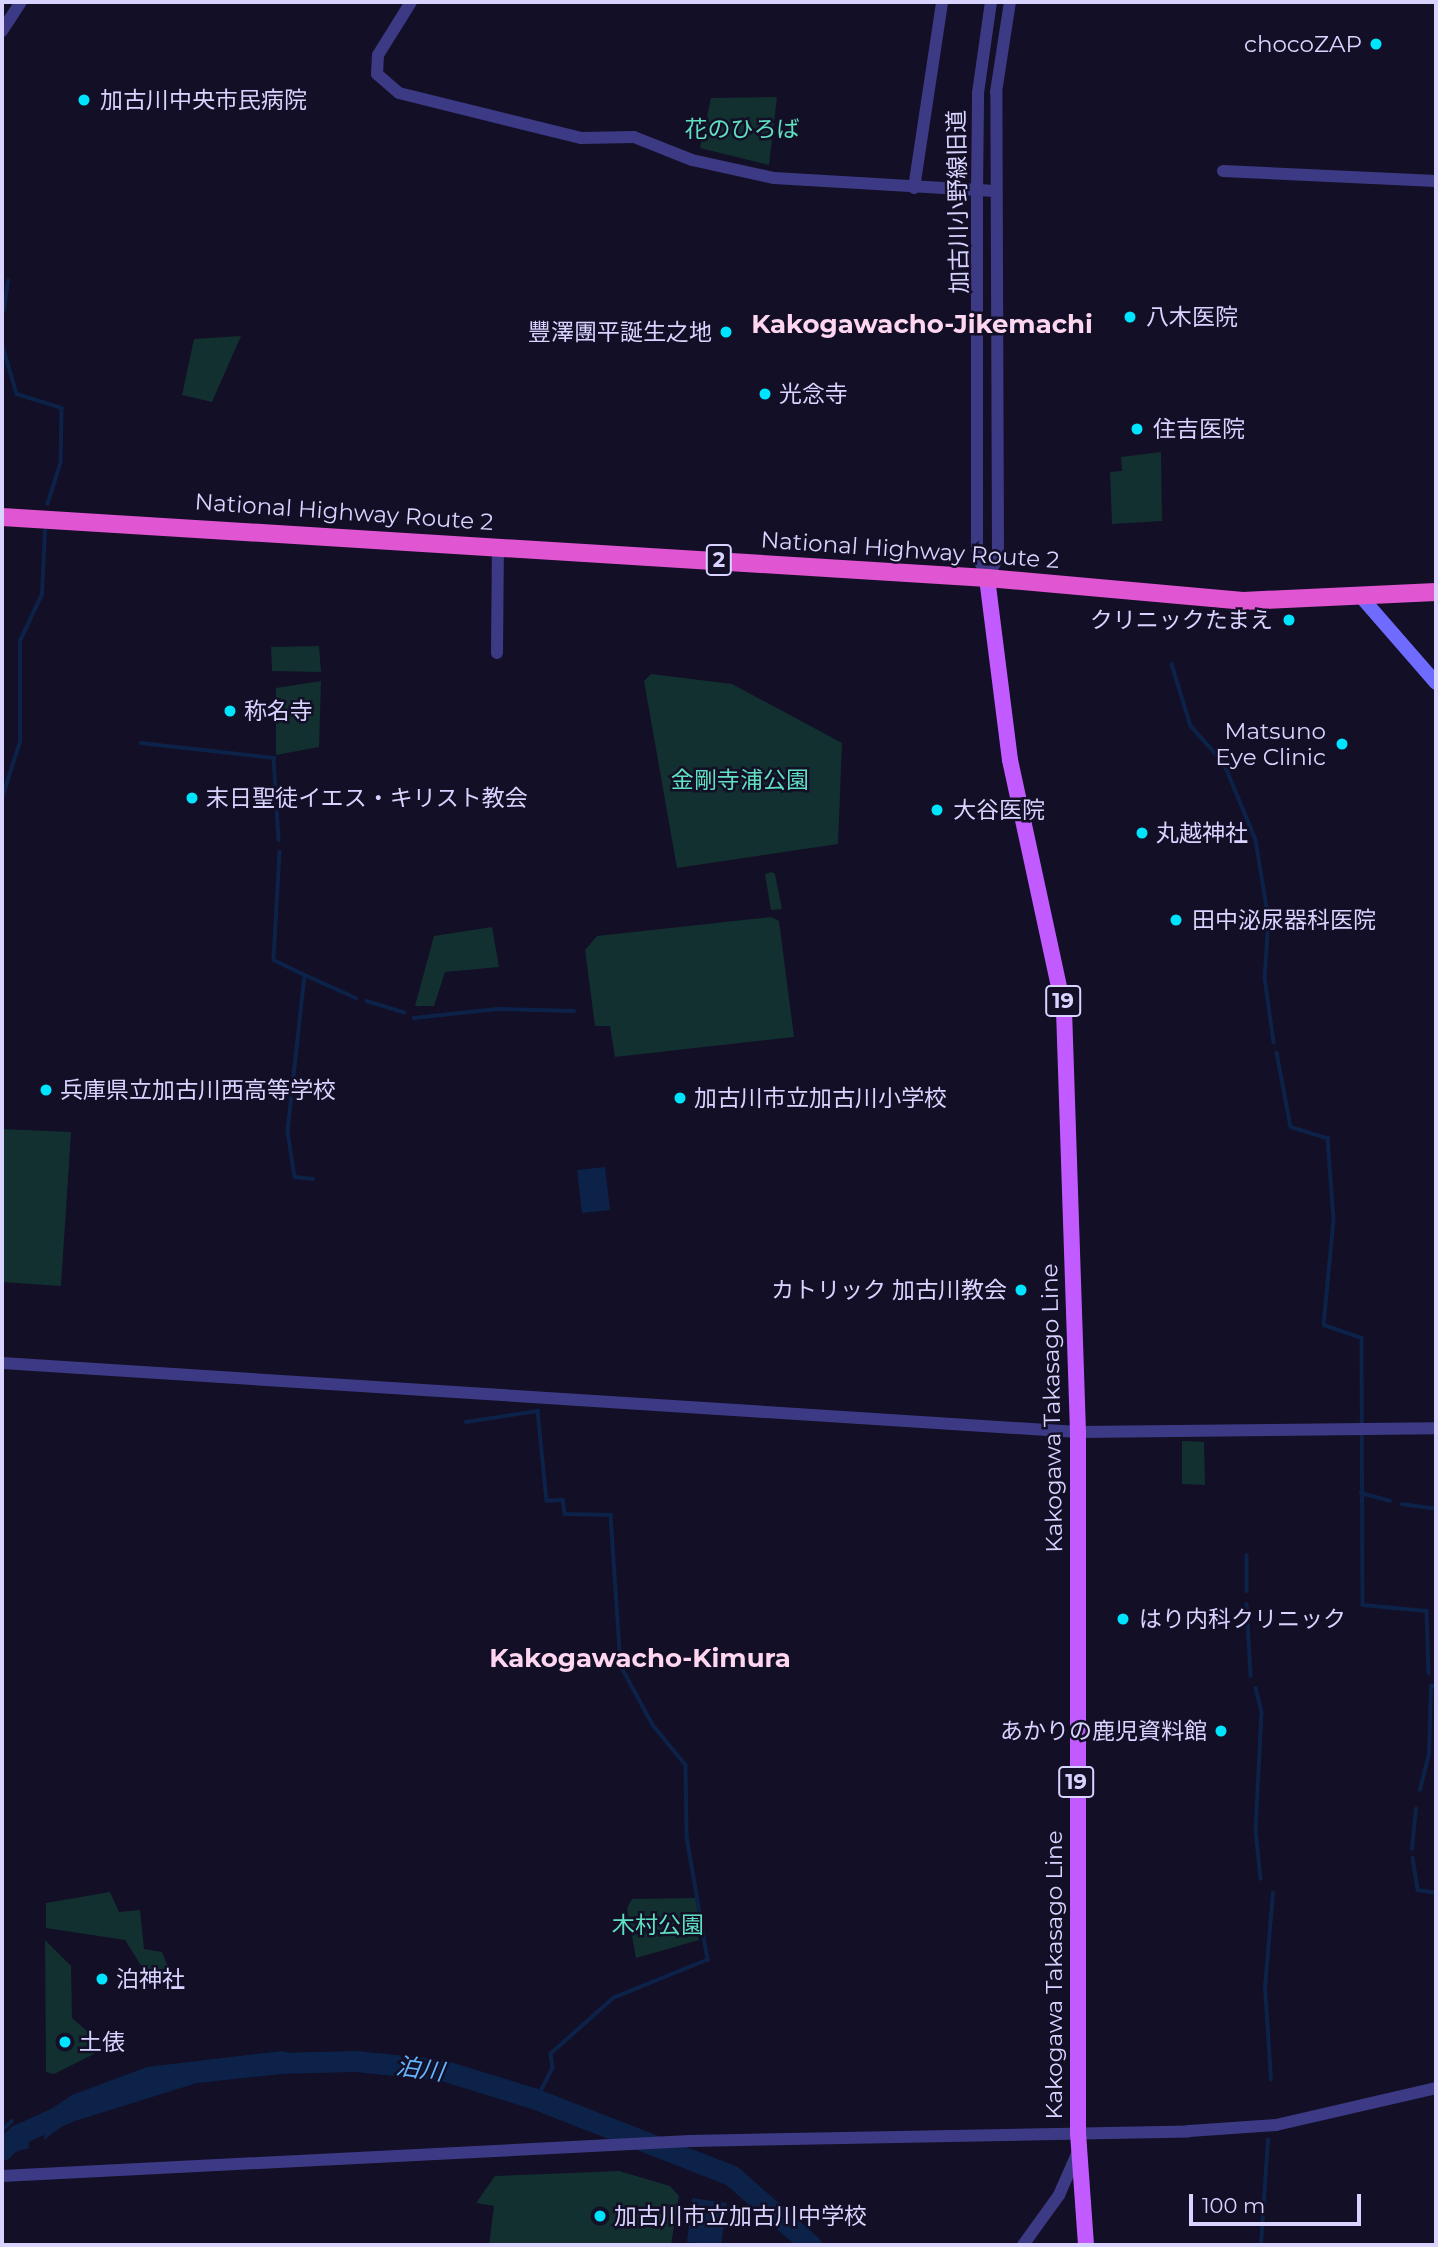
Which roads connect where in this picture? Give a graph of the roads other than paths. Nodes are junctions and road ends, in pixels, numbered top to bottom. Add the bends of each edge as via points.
1 (21, 2) edge
2 (411, 2) edge
3 (942, 2) edge
4 (991, 2) edge
5 (1010, 2) edge
6 (2, 31) edge
7 (1223, 171) dead end
8 (1436, 181) edge
9 (914, 188) junction
10 (995, 191) junction
11 (977, 194) junction
12 (2, 517) edge
13 (498, 547) junction
14 (987, 578) junction
15 (1436, 592) edge
16 (1363, 600) junction
17 (497, 653) dead end
18 (1436, 683) edge
19 (2, 1363) edge
20 (1436, 1428) edge
21 (1078, 1432) junction
22 (1436, 2088) edge
23 (1078, 2133) junction
24 (2, 2176) edge
25 (1023, 2245) edge
26 (1087, 2245) edge

1 - 6 street
2 - 9 street via 378,55 377,74 399,93 581,138 634,137 732,171
3 - 9 street
4 - 11 street, 加古川小野線旧道 via 978,93
5 - 10 street, 加古川小野線旧道 via 996,92
7 - 8 street
9 - 11 street
10 - 11 street
10 - 14 street, 加古川小野線旧道 via 998,557
11 - 14 street, 加古川小野線旧道 via 977,555
12 - 13 highway, National Highway Route 2 / 2
13 - 14 highway, National Highway Route 2 / 2
13 - 17 street
14 - 16 highway, National Highway Route 2 / 2 via 1243,601
14 - 21 main road, Kakogawa Takasago Line / 19 via 1010,760 1064,1010
15 - 16 highway, National Highway Route 2 / 2
16 - 18 main road
19 - 21 street
20 - 21 street
21 - 23 main road, Kakogawa Takasago Line / 19
22 - 23 street via 1276,2125
23 - 24 street via 670,2142
23 - 25 street via 1069,2178
23 - 26 main road, Kakogawa Takasago Line / 19

